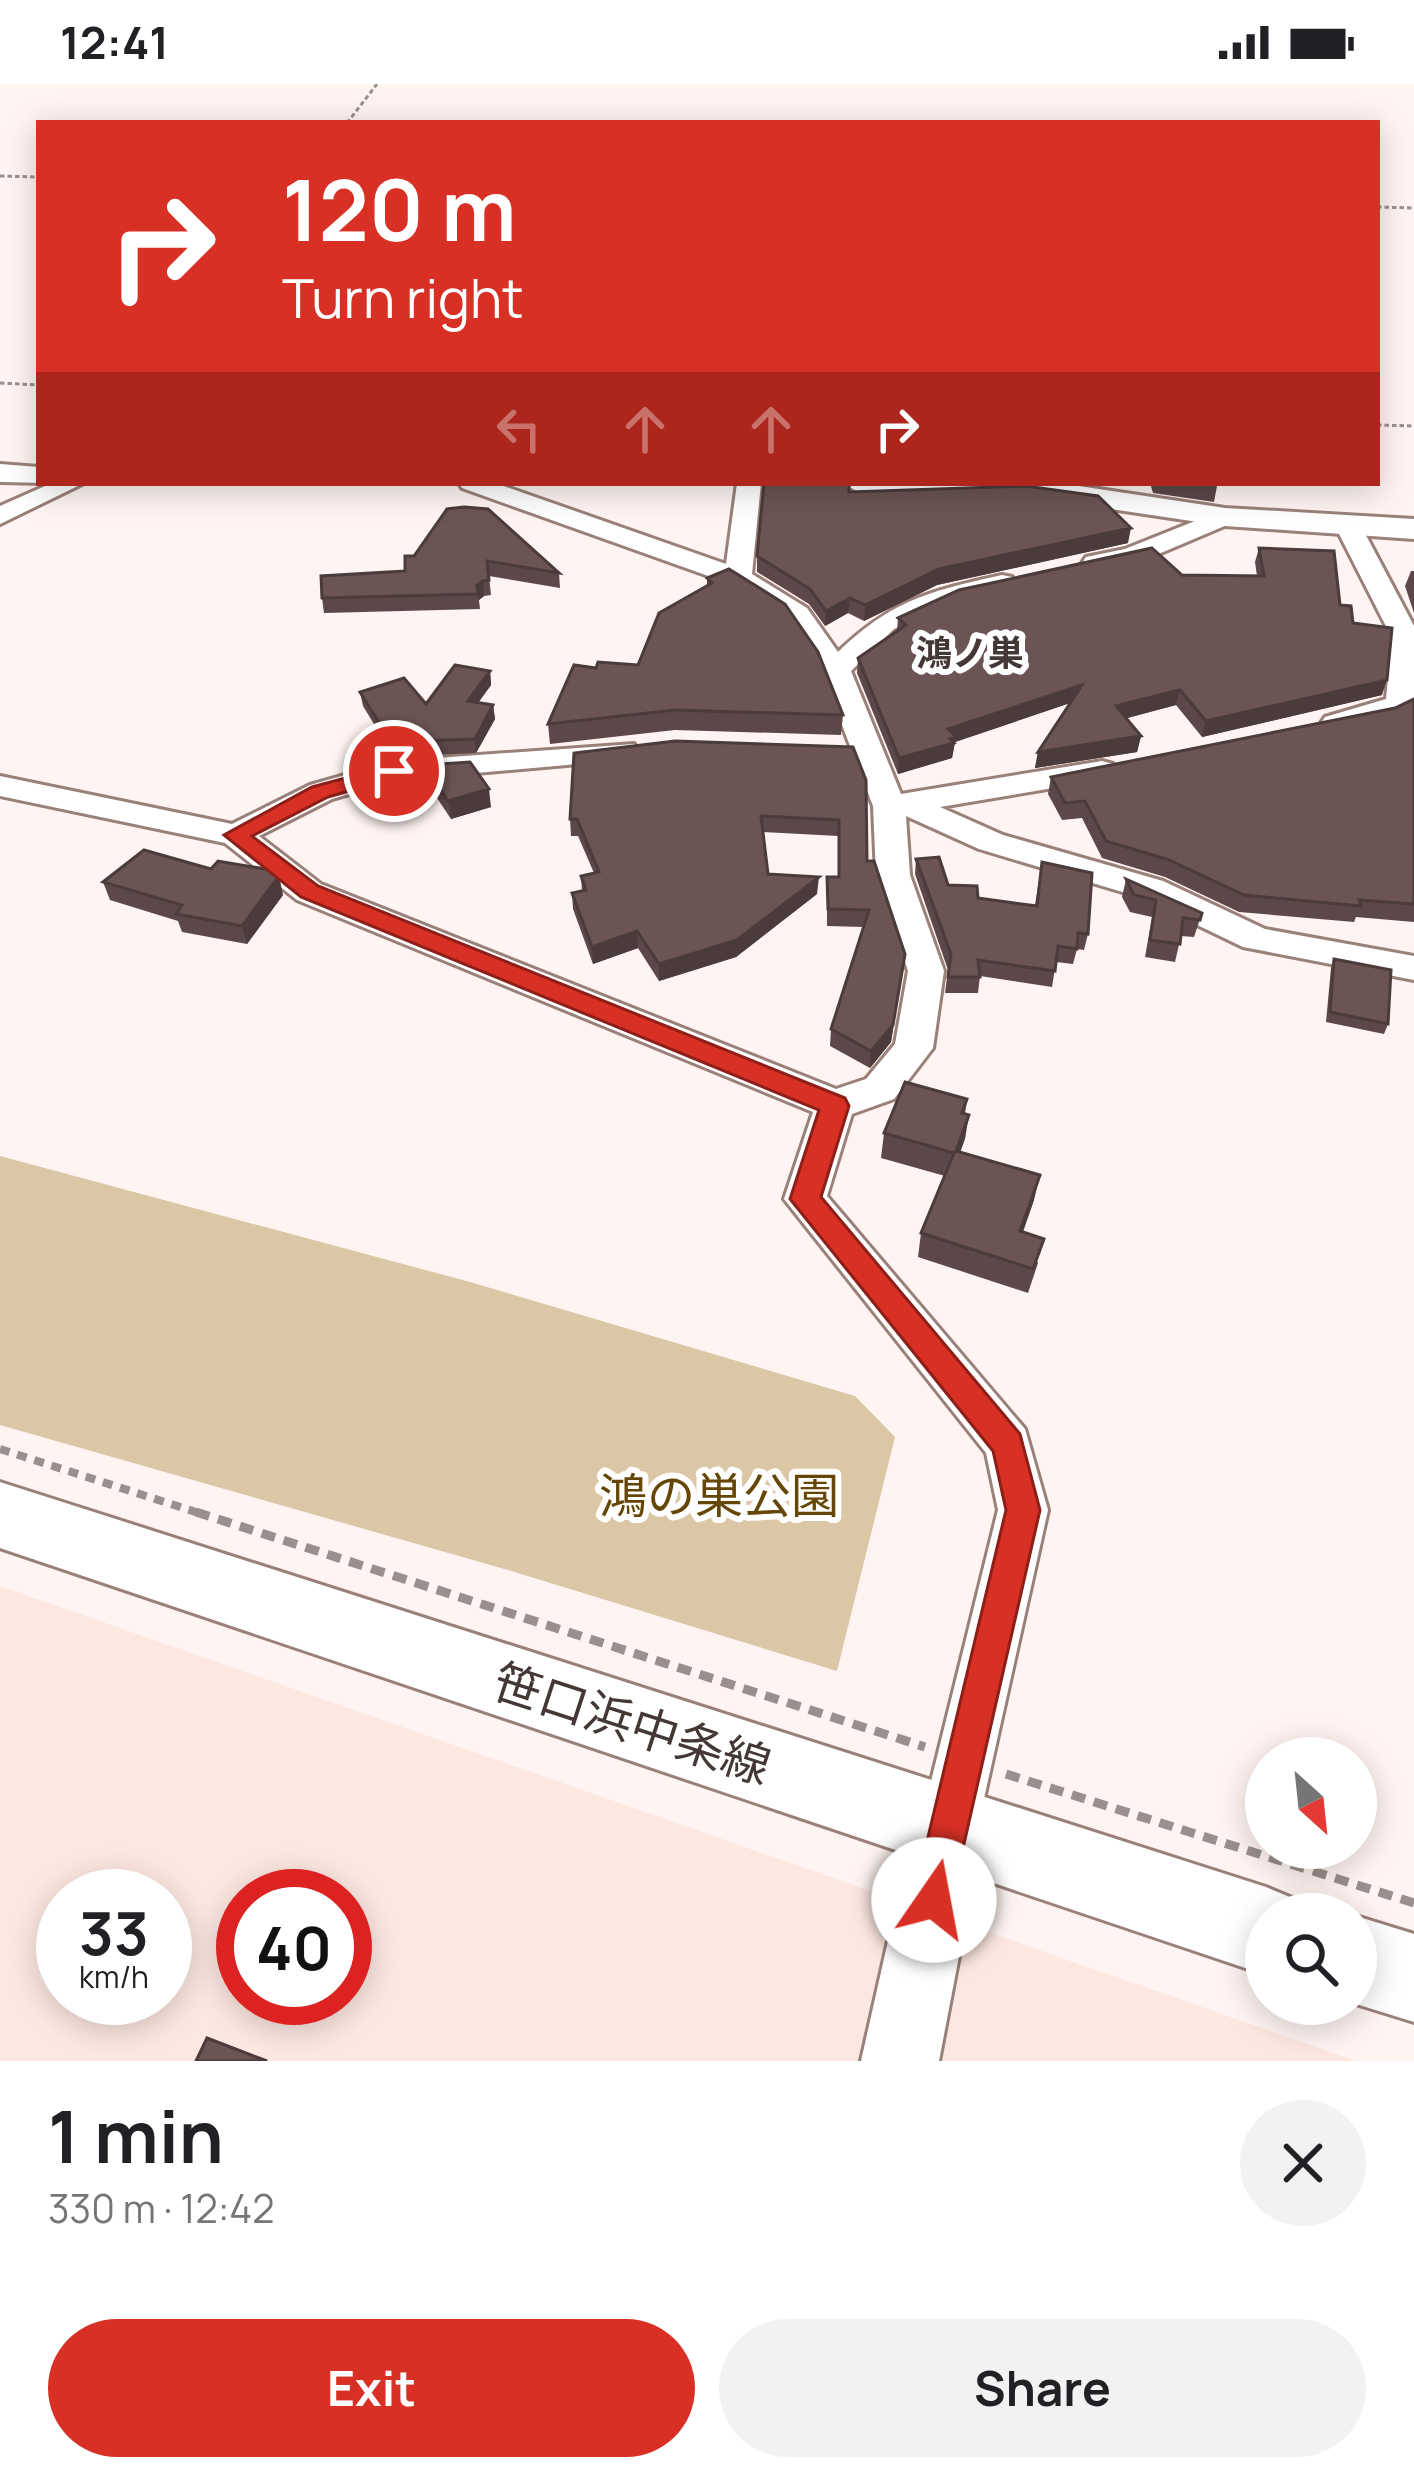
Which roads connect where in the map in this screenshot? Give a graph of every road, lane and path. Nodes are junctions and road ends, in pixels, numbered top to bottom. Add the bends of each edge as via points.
1 (377, 84) edge
2 (349, 120) edge
3 (0, 176) edge
4 (36, 177) edge
5 (1380, 207) edge
6 (1414, 208) edge
7 (0, 383) edge
8 (36, 385) edge
9 (1380, 425) edge
10 (1414, 426) edge
11 (0, 473) edge
12 (36, 476) edge
13 (65, 486) edge
14 (479, 486) edge
15 (749, 486) edge
16 (982, 486) edge
17 (0, 516) edge
18 (1225, 517) junction
19 (1348, 526) junction
20 (1414, 529) edge
21 (737, 577) junction
22 (836, 670) junction
23 (1312, 728) edge
24 (654, 747) edge
25 (825, 749) edge
26 (868, 751) junction
27 (1138, 765) edge
28 (0, 786) edge
29 (899, 806) junction
30 (236, 835) junction
31 (1414, 968) edge
32 (835, 1106) junction
33 (0, 1449) edge
34 (0, 1514) edge
35 (956, 1795) junction
36 (1414, 1904) edge
37 (1245, 1922) edge
38 (1377, 1967) edge
39 (1414, 1978) edge
40 (900, 2061) edge

1 - 2 path
3 - 4 path
5 - 6 path
7 - 8 path
9 - 10 path
11 - 12 street
13 - 17 street
14 - 21 street
15 - 21 street
16 - 18 street
18 - 19 street
18 - 22 street via 1133,555 948,595 884,623
19 - 20 street
19 - 23 street via 1406,638 1401,704
21 - 22 street via 796,614
22 - 26 street
24 - 30 street via 394,771 320,792
25 - 26 street
26 - 29 street
27 - 29 street
28 - 30 street
29 - 31 street via 1150,889 1256,939
29 - 32 street via 893,875 926,971 914,1048 880,1089
30 - 32 street via 309,892
32 - 35 street via 805,1199 1008,1444 1023,1510
33 - 35 path
34 - 35 main road, 笹口浜中条線
35 - 36 path
35 - 37 main road, 笹口浜中条線
35 - 40 street
38 - 39 main road

